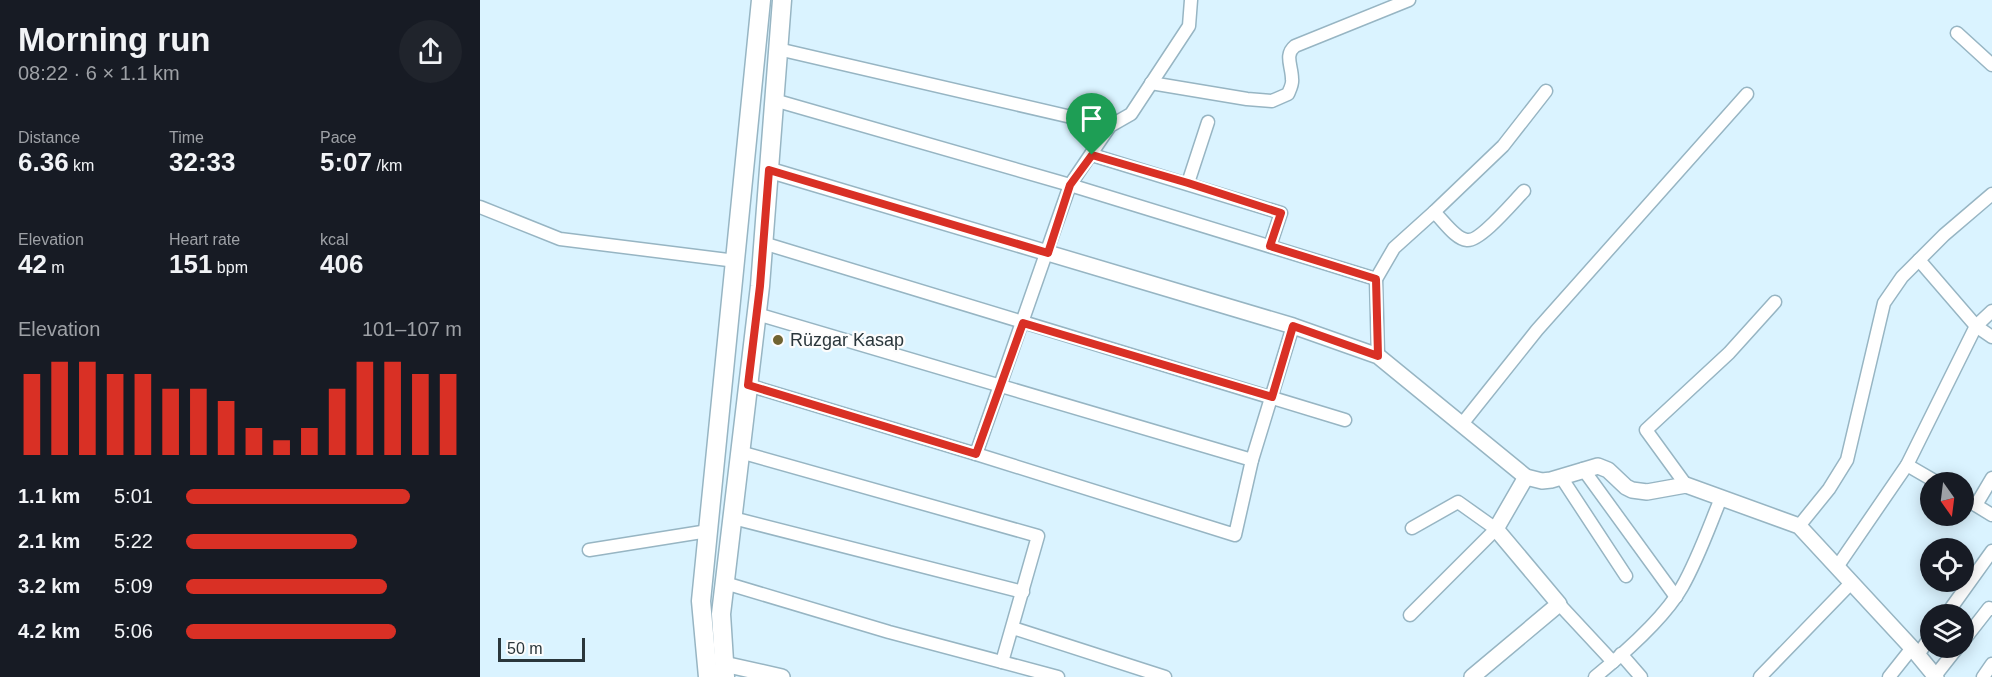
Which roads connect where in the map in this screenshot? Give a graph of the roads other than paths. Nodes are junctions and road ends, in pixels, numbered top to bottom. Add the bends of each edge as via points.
1 (761, 0) edge
2 (782, 0) edge
3 (1191, 0) edge
4 (1409, 0) edge
5 (1957, 33) dead end
6 (778, 49) junction
7 (1992, 65) edge
8 (1151, 83) junction
9 (1546, 91) dead end
10 (1747, 94) dead end
11 (774, 100) junction
12 (1208, 122) dead end
13 (1110, 126) junction
14 (1092, 155) junction
15 (769, 170) junction
16 (1188, 183) junction
17 (1070, 185) junction
18 (1524, 191) dead end
19 (1992, 194) edge
20 (480, 207) edge
21 (1434, 212) junction
22 (764, 243) junction
23 (1270, 246) junction
24 (1048, 253) junction
25 (1919, 260) junction
26 (736, 261) junction
27 (1376, 279) junction
28 (1775, 302) dead end
29 (1992, 311) edge
30 (757, 314) junction
31 (1023, 323) junction
32 (1293, 326) junction
33 (1976, 326) junction
34 (1992, 337) edge
35 (1378, 356) junction
36 (748, 385) junction
37 (1001, 386) junction
38 (1272, 397) junction
39 (1345, 420) dead end
40 (1462, 424) junction
41 (740, 452) junction
42 (976, 454) junction
43 (1252, 460) junction
44 (1907, 465) junction
45 (1583, 469) junction
46 (1920, 473) edge
47 (1526, 477) junction
48 (1561, 477) junction
49 (1992, 478) edge
50 (1686, 485) junction
51 (1721, 498) junction
52 (1976, 505) joint
53 (1992, 515) edge
54 (733, 518) junction
55 (1799, 526) junction
56 (1412, 528) dead end
57 (1496, 528) junction
58 (708, 531) junction
59 (589, 550) dead end
60 (1992, 551) edge
61 (1837, 567) junction
62 (1626, 576) dead end
63 (1851, 582) junction
64 (725, 583) junction
65 (1023, 592) junction
66 (1676, 597) junction
67 (1559, 604) junction
68 (1954, 604) edge
69 (1992, 609) edge
70 (1410, 615) dead end
71 (1974, 627) edge
72 (1013, 628) junction
73 (1920, 647) edge
74 (1915, 652) junction
75 (1617, 658) junction
76 (1950, 658) edge
77 (1002, 662) junction
78 (1992, 664) edge
79 (724, 670) edge
80 (708, 677) edge
81 (782, 677) edge
82 (1058, 677) edge
83 (1165, 677) edge
84 (1472, 677) edge
85 (1595, 677) edge
86 (1641, 677) edge
87 (1760, 677) edge
88 (1888, 677) edge
89 (1936, 677) edge
90 (1983, 677) edge

1 - 26 main road
2 - 6 main road
3 - 8 street via 1189,26
4 - 8 street via 1295,46 1288,56 1293,82 1288,94 1272,101
5 - 7 street
6 - 11 main road
6 - 13 street
8 - 13 street via 1131,114
9 - 21 street via 1503,146
10 - 40 street via 1537,330
11 - 15 main road
11 - 17 street
12 - 16 street
13 - 14 street
14 - 16 street
14 - 17 street
15 - 22 main road
15 - 24 street
16 - 23 street via 1281,213
17 - 23 street
17 - 24 street
18 - 21 street via 1481,235 1470,241 1457,235
19 - 25 street
20 - 26 street via 560,239
21 - 27 street via 1394,248
22 - 30 main road
22 - 31 street
23 - 27 street
24 - 31 street
24 - 32 street
25 - 33 street
25 - 55 street via 1884,303 1847,460
26 - 58 main road
27 - 35 street
28 - 50 street via 1729,353 1646,430
29 - 33 street
30 - 36 main road
30 - 37 street
31 - 37 street
31 - 38 street
32 - 35 street
32 - 38 street
33 - 34 street
33 - 44 street
35 - 40 street
36 - 41 main road
36 - 42 street
37 - 42 street
37 - 43 street
38 - 39 street
38 - 43 street
40 - 47 street
41 - 54 main road
41 - 65 street via 1038,536
42 - 43 street via 1235,535
44 - 46 street
44 - 61 street
45 - 48 street
45 - 50 street via 1603,467 1626,487 1640,492
45 - 66 street
47 - 48 street via 1542,481
47 - 57 street
48 - 62 street
49 - 52 street
50 - 51 street
51 - 55 street
51 - 66 street
52 - 53 street
54 - 64 main road
54 - 65 street
55 - 61 street
56 - 57 street via 1458,502
57 - 67 street
57 - 70 street
58 - 59 street
58 - 80 main road via 701,601
60 - 68 street
61 - 63 street
63 - 74 street
63 - 87 street
64 - 77 street
64 - 79 main road via 721,614
65 - 72 street
66 - 75 street
67 - 75 street
67 - 84 street
69 - 71 street
72 - 77 street
72 - 83 street
73 - 74 street
74 - 88 street
74 - 89 street
75 - 85 street
75 - 86 street
76 - 89 street
77 - 82 street
78 - 90 street
79 - 81 street

